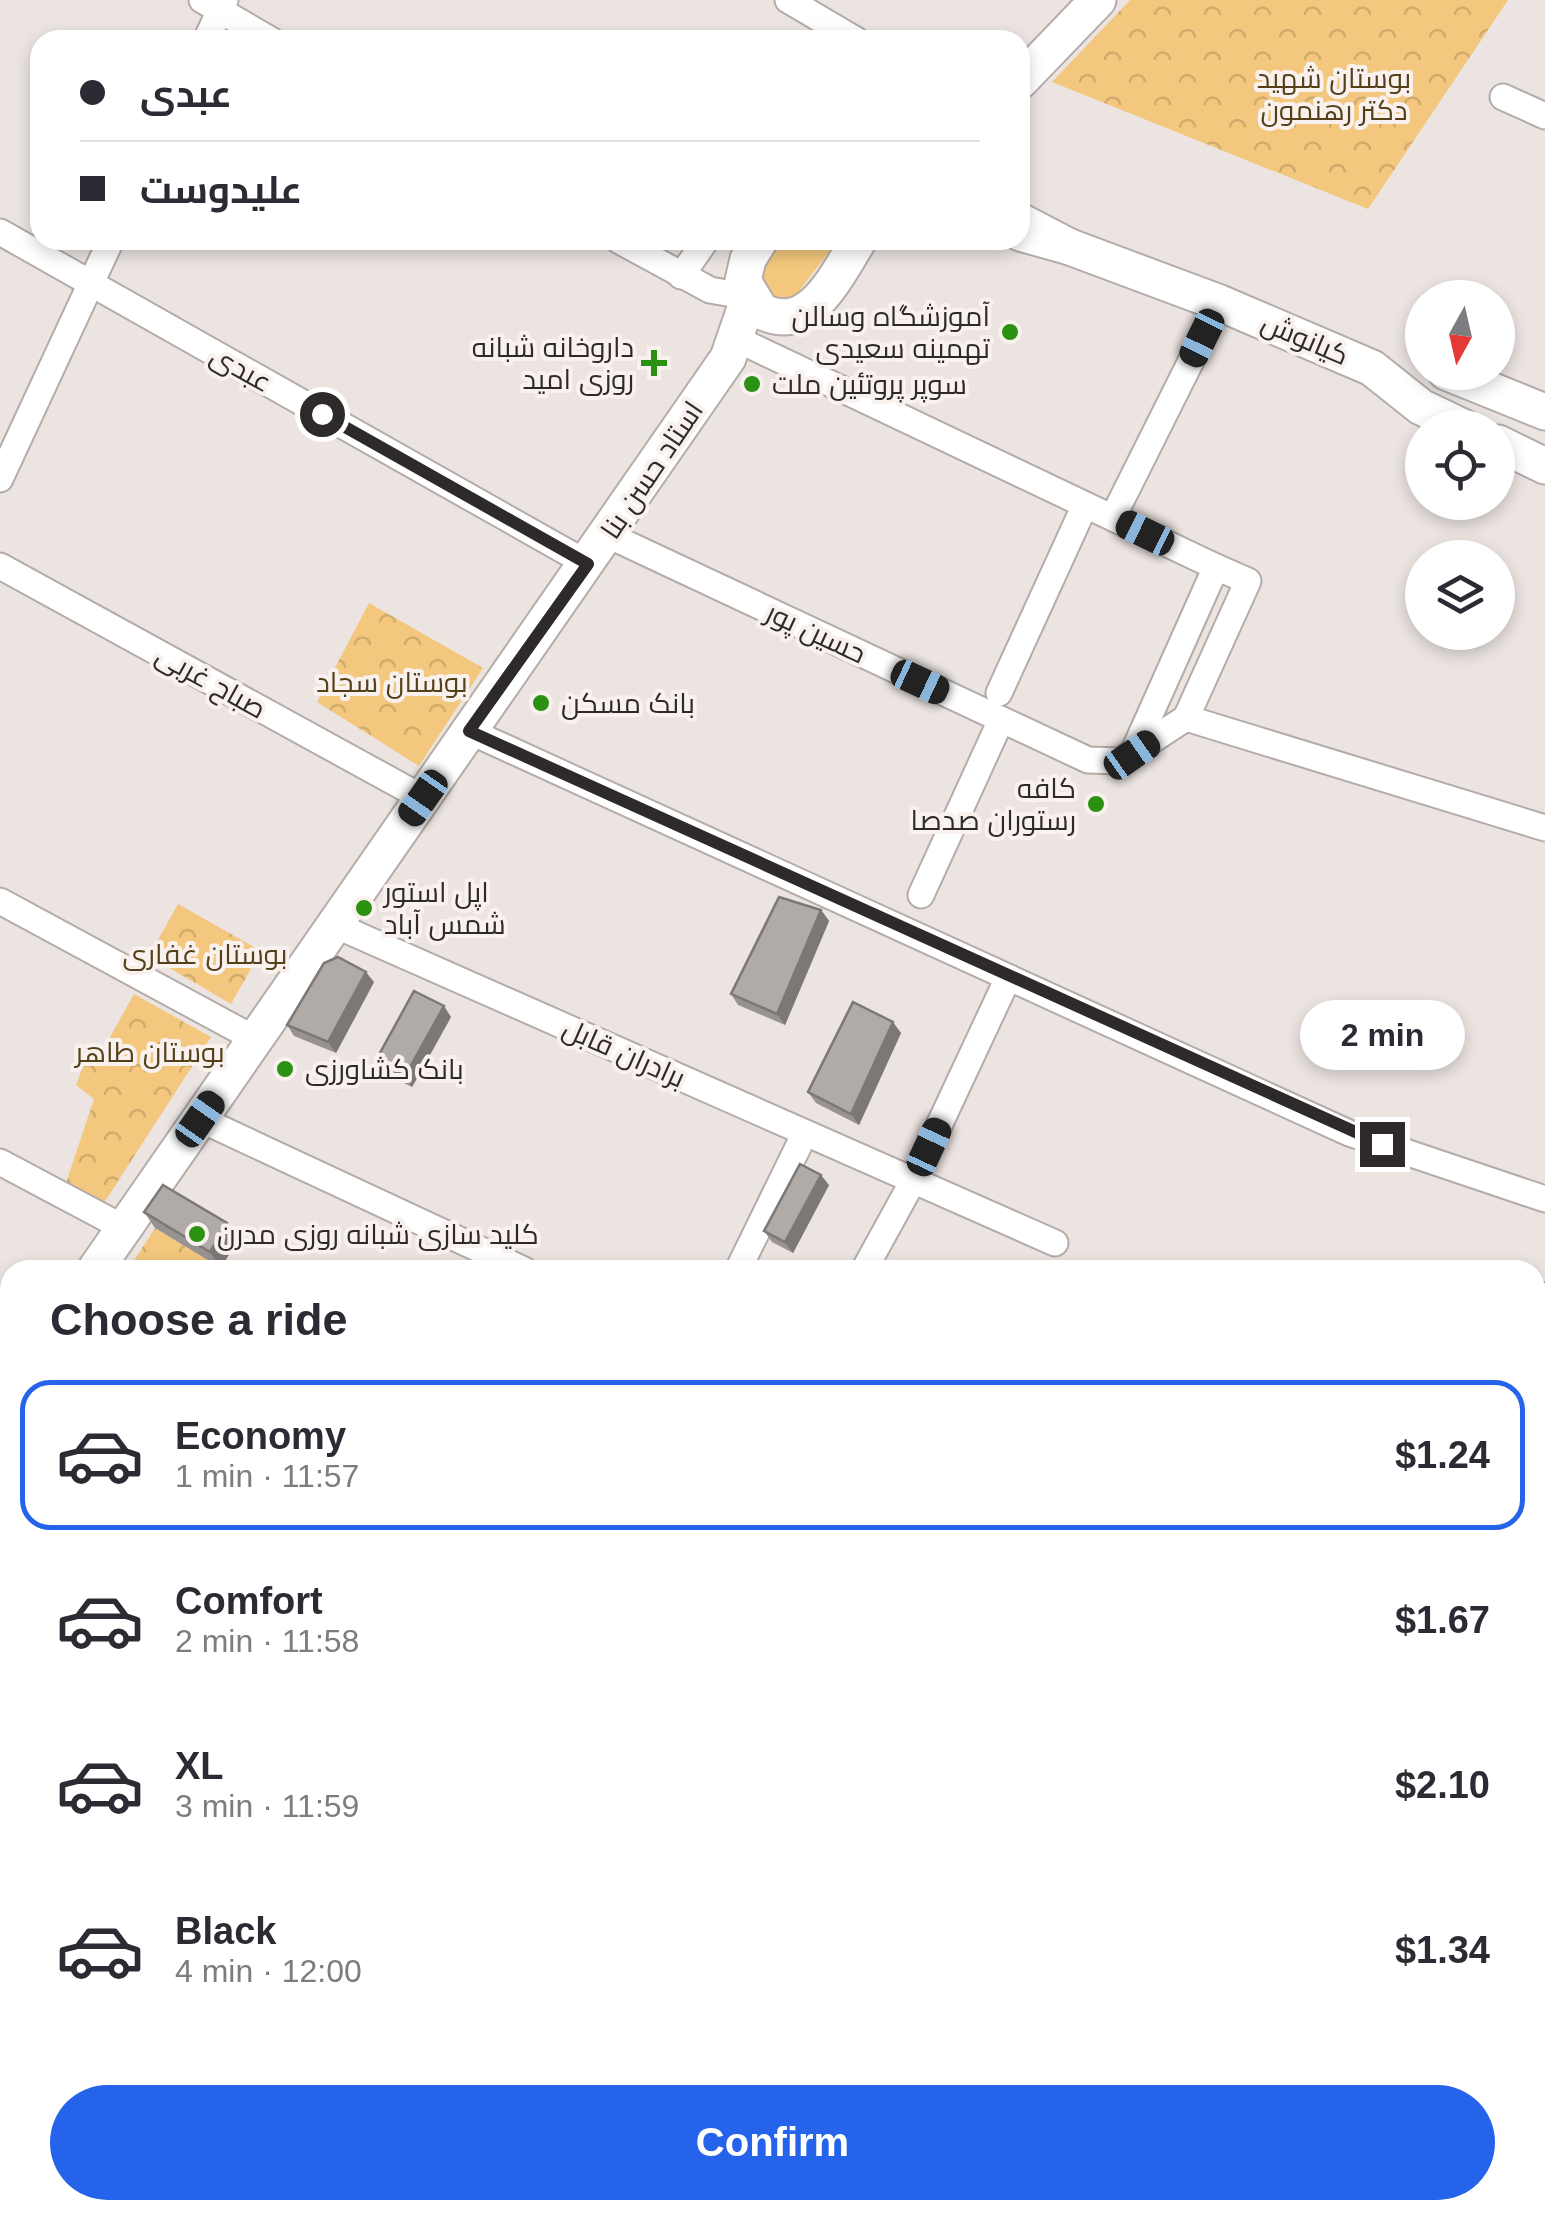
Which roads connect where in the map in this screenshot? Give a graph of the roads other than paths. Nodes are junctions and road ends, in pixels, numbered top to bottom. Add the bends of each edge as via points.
1 (788, 0) edge
2 (1098, 0) edge
3 (215, 4) edge
4 (208, 30) edge
5 (255, 30) edge
6 (835, 30) edge
7 (1030, 71) edge
8 (1503, 97) dead end
9 (1545, 116) edge
10 (1030, 226) edge
11 (0, 232) edge
12 (1030, 236) edge
13 (1070, 247) junction
14 (30, 249) edge
15 (31, 250) edge
16 (105, 250) edge
17 (636, 250) edge
18 (699, 250) edge
19 (753, 250) edge
20 (853, 250) edge
21 (682, 276) junction
22 (90, 284) junction
23 (749, 297) junction
24 (1220, 302) junction
25 (801, 315) junction
26 (738, 352) junction
27 (1372, 368) junction
28 (1405, 368) edge
29 (1491, 390) edge
30 (1430, 410) edge
31 (1545, 412) edge
32 (1515, 451) edge
33 (1545, 466) edge
34 (0, 478) edge
35 (1085, 506) junction
36 (1113, 517) junction
37 (598, 550) junction
38 (0, 566) edge
39 (1216, 567) junction
40 (999, 693) dead end
41 (1186, 718) junction
42 (1001, 720) junction
43 (469, 731) junction
44 (1132, 755) junction
45 (423, 798) junction
46 (1545, 828) edge
47 (921, 895) dead end
48 (0, 901) edge
49 (335, 925) junction
50 (1008, 978) junction
51 (256, 1039) junction
52 (200, 1119) junction
53 (806, 1133) junction
54 (0, 1162) edge
55 (913, 1181) junction
56 (1545, 1199) edge
57 (124, 1228) junction
58 (1055, 1243) dead end
59 (102, 1260) edge
60 (503, 1260) edge
61 (743, 1260) edge
62 (870, 1260) edge

1 - 6 street
2 - 7 main road
3 - 4 street
3 - 5 street
8 - 9 street
10 - 13 main road, کیانوش
11 - 14 street, عبدی
12 - 13 main road, کیانوش
13 - 24 main road, کیانوش
15 - 22 street, عبدی
16 - 22 street
17 - 21 street
18 - 21 street
19 - 23 main road via 743,281
20 - 25 main road
21 - 23 street
22 - 34 street
22 - 37 street, عبدی
23 - 25 main road via 772,316
23 - 26 main road
24 - 27 main road, کیانوش
24 - 36 street
25 - 26 main road
26 - 35 street
26 - 37 main road, استاد حسن بنا
27 - 28 main road
27 - 30 main road
29 - 31 main road
32 - 33 main road
35 - 36 street
35 - 40 street
36 - 39 street
37 - 42 street, حسین پور
37 - 43 main road, استاد حسن بنا
38 - 45 street, صباح غربی
39 - 41 street via 1248,581
39 - 44 street
41 - 44 street
41 - 46 street
42 - 44 street, حسین پور via 1088,760
42 - 47 street
43 - 45 main road, استاد حسن بنا
43 - 50 street
45 - 49 main road, استاد حسن بنا
48 - 51 street
49 - 51 main road, استاد حسن بنا
49 - 53 street, برادران قابل
50 - 55 street
50 - 56 street via 1349,1133
51 - 52 main road, استاد حسن بنا
52 - 57 main road, استاد حسن بنا
52 - 60 street
53 - 55 street, برادران قابل
53 - 61 street
54 - 57 street
55 - 58 street, برادران قابل
55 - 62 street
57 - 59 main road, استاد حسن بنا

